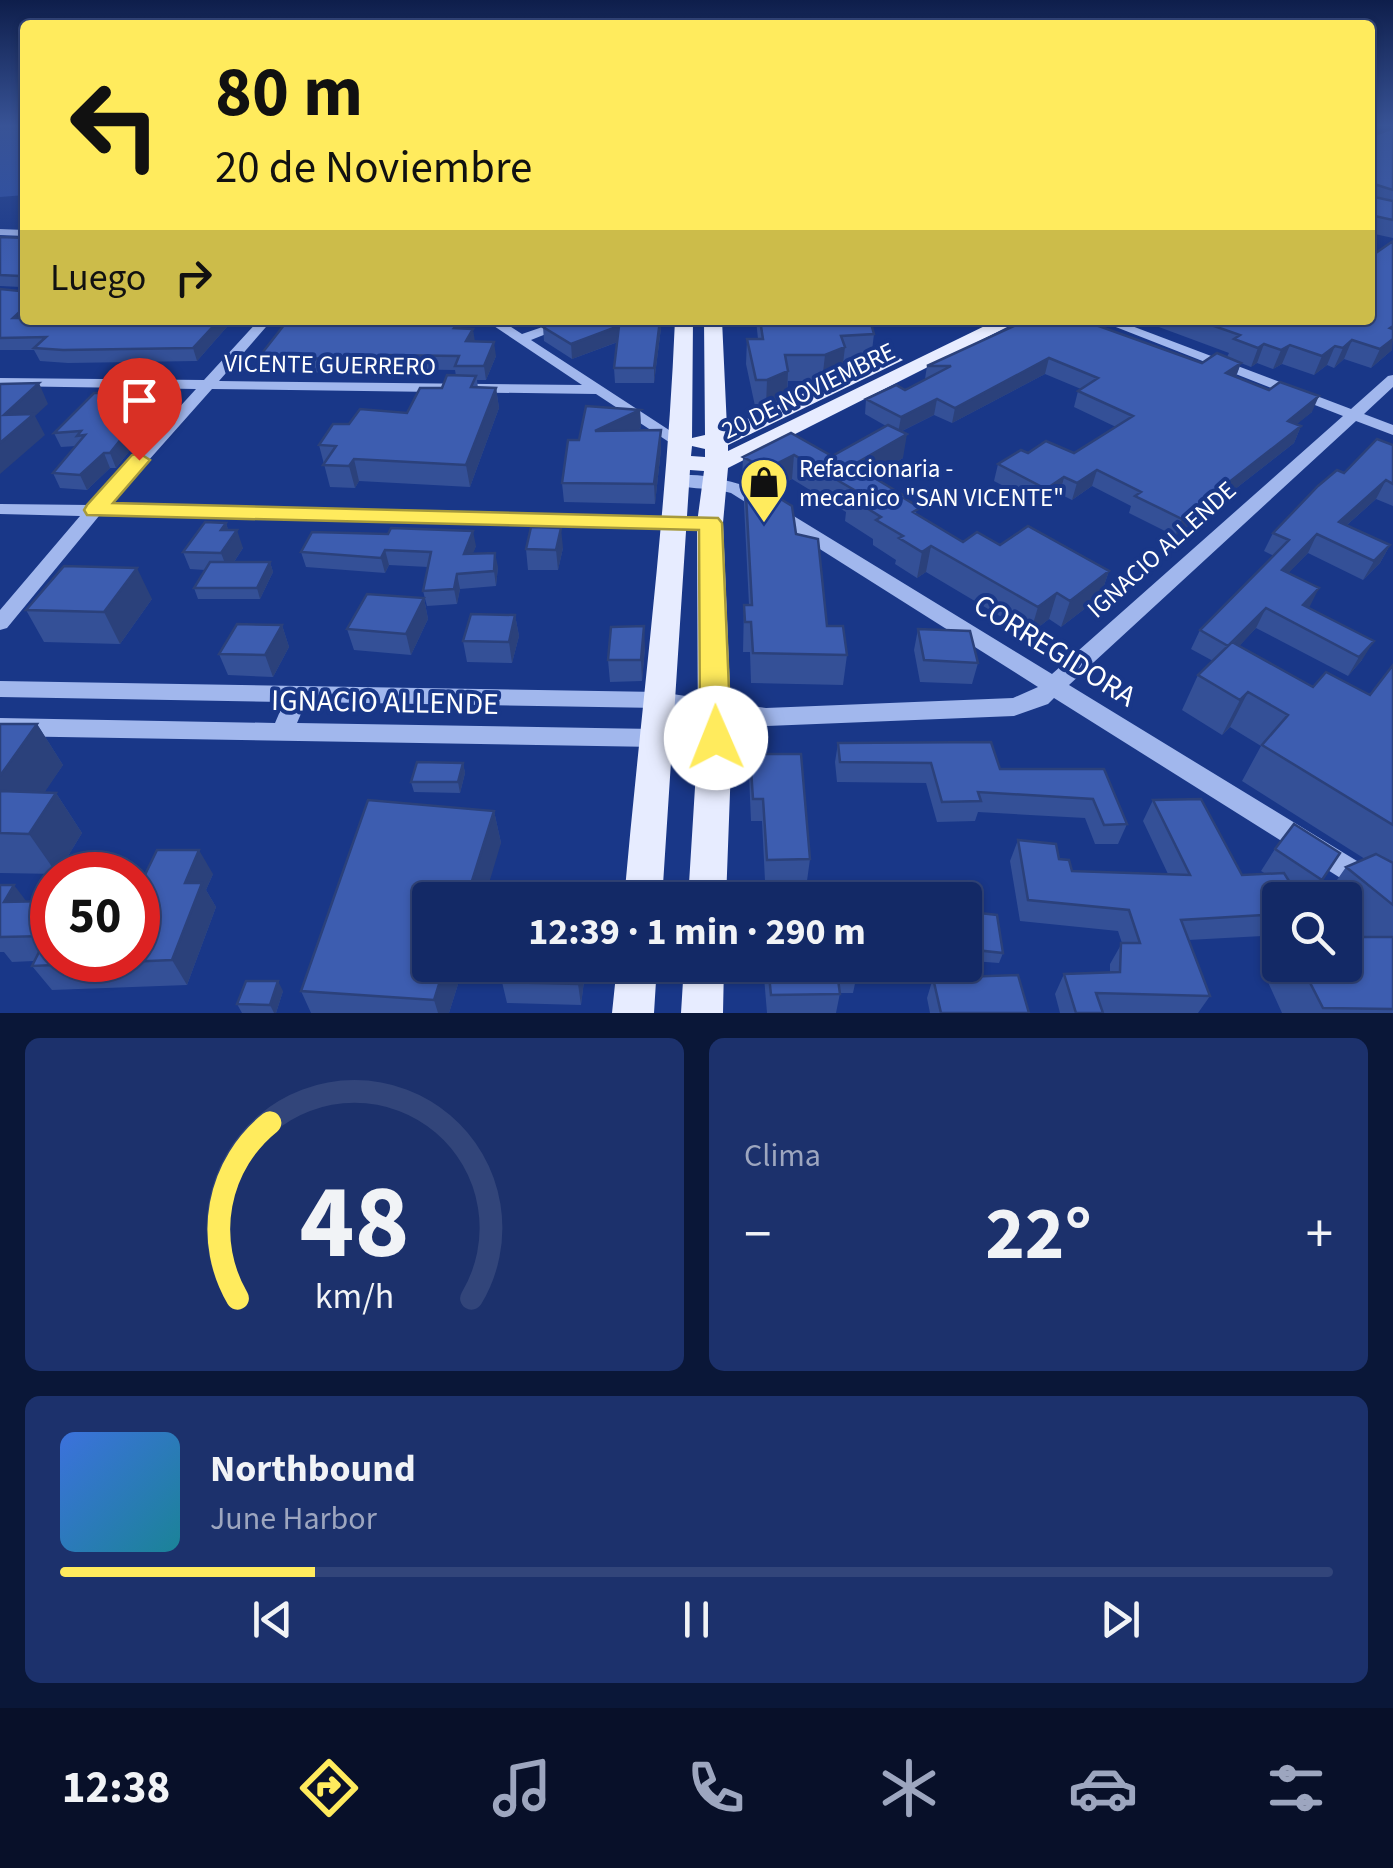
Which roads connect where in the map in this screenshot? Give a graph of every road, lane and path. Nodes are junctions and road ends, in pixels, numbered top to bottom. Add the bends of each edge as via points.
1 (261, 325) edge
2 (500, 325) edge
3 (561, 325) edge
4 (684, 325) edge
5 (712, 325) edge
6 (970, 325) edge
7 (1000, 325) edge
8 (1117, 325) edge
9 (521, 339) junction
10 (897, 367) junction
11 (1393, 378) edge
12 (0, 382) edge
13 (206, 384) junction
14 (599, 390) junction
15 (1351, 414) junction
16 (1393, 430) edge
17 (678, 462) junction
18 (716, 463) junction
19 (0, 508) edge
20 (95, 510) junction
21 (670, 522) junction
22 (710, 523) junction
23 (0, 623) edge
24 (1054, 684) junction
25 (0, 689) edge
26 (298, 694) junction
27 (659, 700) junction
28 (715, 708) junction
29 (766, 717) junction
30 (0, 727) edge
31 (282, 731) junction
32 (657, 736) junction
33 (716, 738) junction
34 (645, 882) edge
35 (708, 882) edge
36 (1393, 898) edge
37 (636, 982) edge
38 (703, 982) edge
39 (633, 1013) edge
40 (702, 1013) edge

1 - 13 street
2 - 9 street
3 - 9 street
4 - 17 main road
5 - 18 main road
6 - 10 main road, 20 DE NOVIEMBRE
7 - 10 main road, 20 DE NOVIEMBRE
8 - 15 street
9 - 14 street
10 - 18 main road, 20 DE NOVIEMBRE
11 - 15 street, IGNACIO ALLENDE
12 - 13 street, VICENTE GUERRERO
13 - 14 street, VICENTE GUERRERO
13 - 20 street
14 - 17 street
15 - 16 street
15 - 24 street, IGNACIO ALLENDE
17 - 18 street, CORREGIDORA
17 - 18 main road, 20 DE NOVIEMBRE
17 - 21 main road
18 - 22 main road
18 - 24 street, CORREGIDORA via 736,489
19 - 20 street
20 - 21 street
20 - 23 street
21 - 22 street
21 - 27 main road
22 - 28 main road
24 - 29 street, IGNACIO ALLENDE via 1040,698 1014,707
24 - 36 street, CORREGIDORA
25 - 26 street, IGNACIO ALLENDE
26 - 27 street, IGNACIO ALLENDE
26 - 31 street
27 - 28 street, IGNACIO ALLENDE
27 - 32 main road
28 - 29 street, IGNACIO ALLENDE
28 - 33 main road
29 - 33 street, IGNACIO ALLENDE
30 - 31 street, IGNACIO ALLENDE
31 - 32 street, IGNACIO ALLENDE
32 - 33 street, IGNACIO ALLENDE
32 - 34 main road
33 - 35 main road
37 - 39 main road
38 - 40 main road

